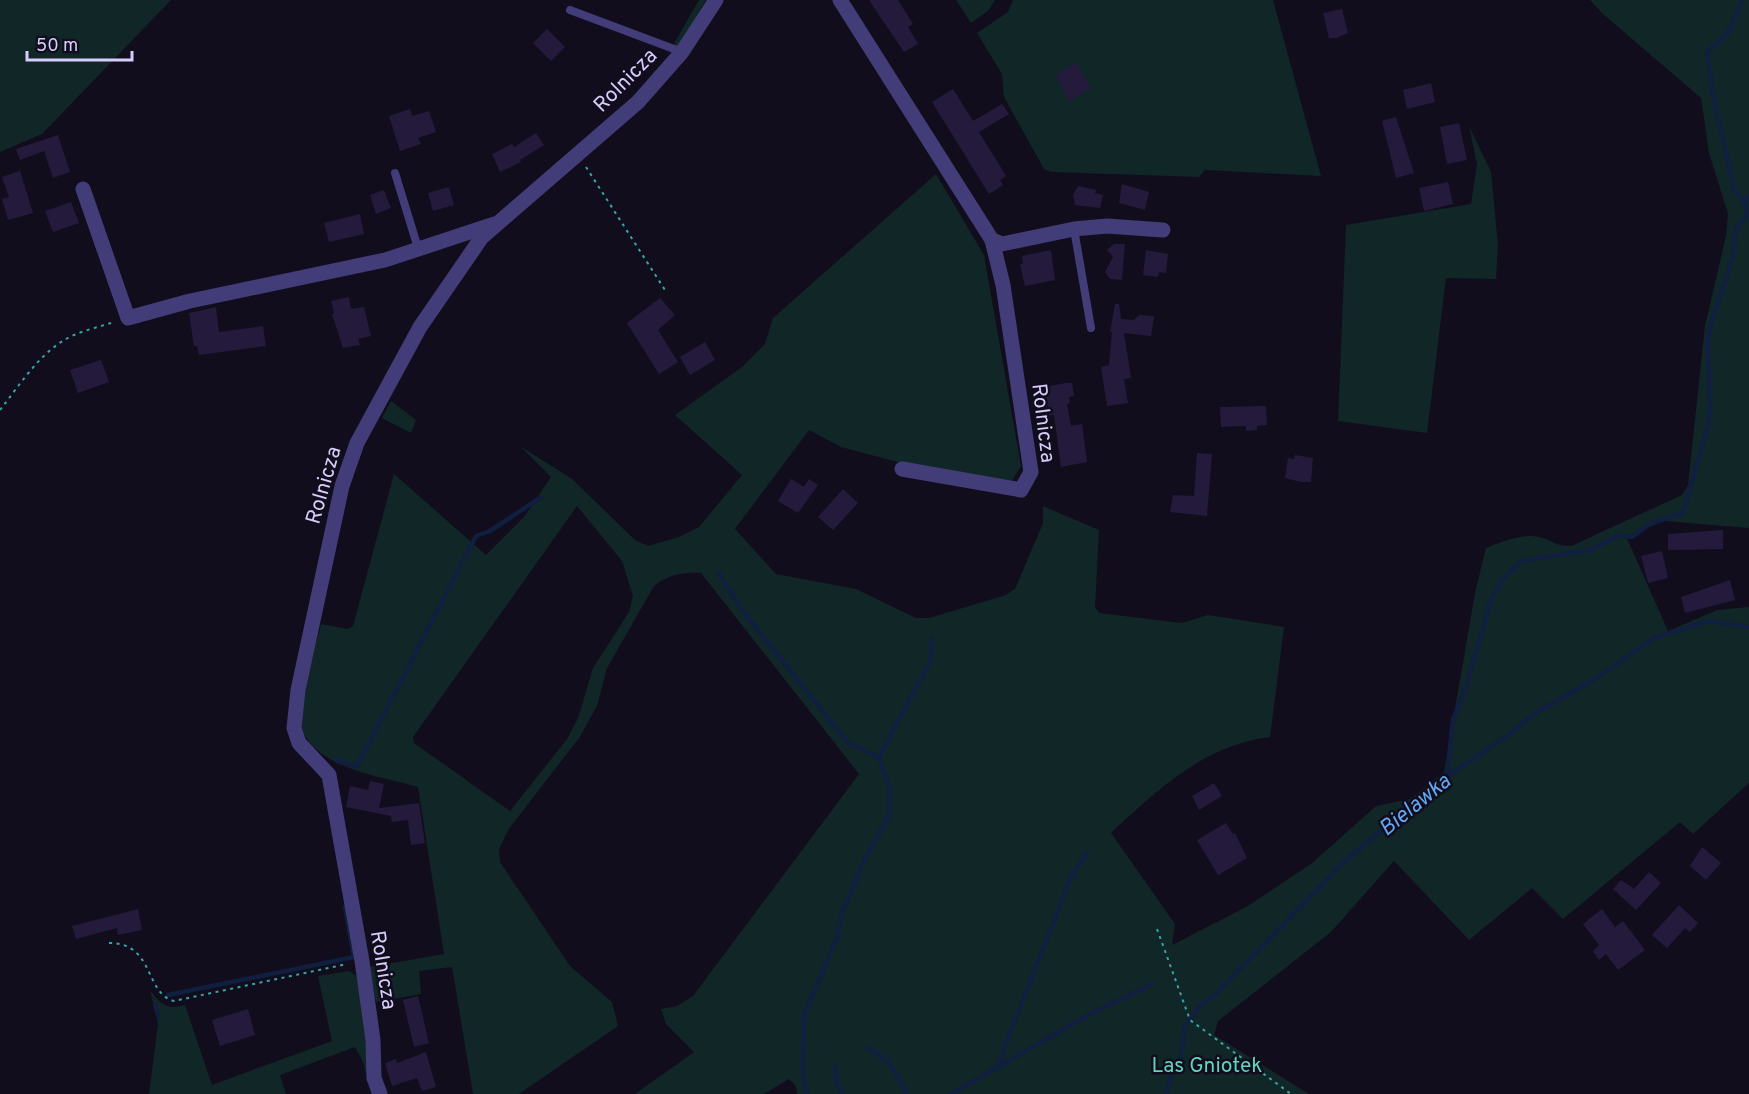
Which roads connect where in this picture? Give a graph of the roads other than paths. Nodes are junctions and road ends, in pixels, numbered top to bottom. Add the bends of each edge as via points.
1 (716, 0) edge
2 (840, 0) edge
3 (570, 10) dead end
4 (682, 52) junction
5 (395, 173) dead end
6 (83, 189) dead end
7 (500, 222) junction
8 (1074, 229) junction
9 (1163, 231) dead end
10 (992, 240) junction
11 (418, 248) junction
12 (1091, 328) dead end
13 (902, 470) dead end
14 (380, 1094) edge

1 - 4 street, Rolnicza
2 - 10 street, Rolnicza
3 - 4 lane
4 - 7 street, Rolnicza via 638,102
5 - 11 lane
6 - 11 street via 128,318 385,260
7 - 11 street
7 - 14 street, Rolnicza via 482,237 447,284 357,443 339,496 298,690 294,728 299,743 329,775 362,961 374,1077
8 - 9 street via 1107,226
8 - 10 street via 1002,244
8 - 12 lane
10 - 13 street, Rolnicza via 1001,273 1027,448 1030,472 1026,484 1021,490

